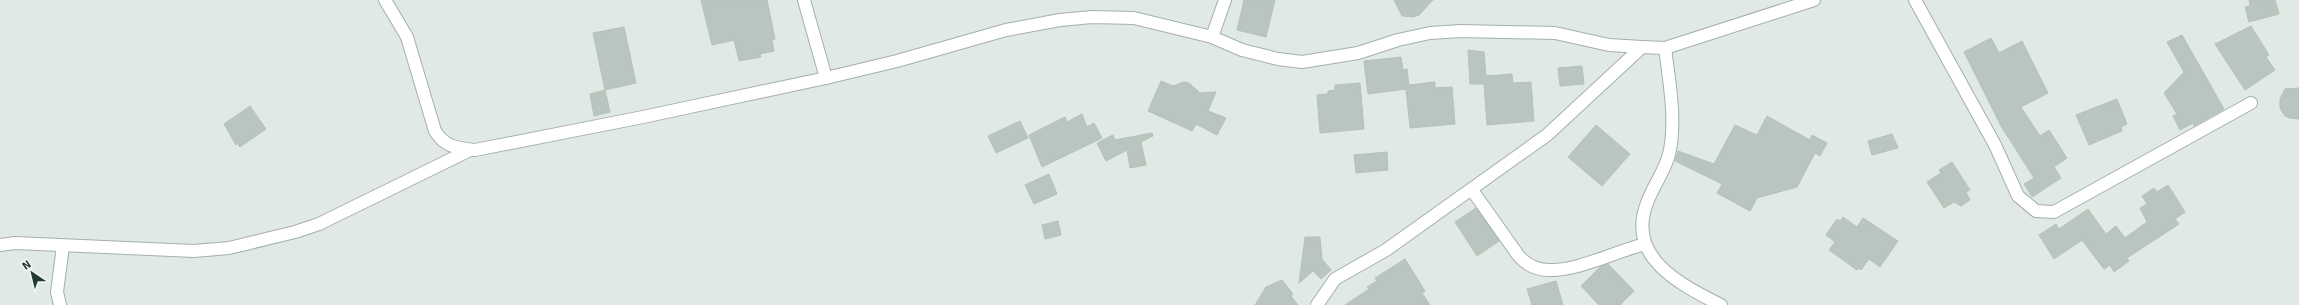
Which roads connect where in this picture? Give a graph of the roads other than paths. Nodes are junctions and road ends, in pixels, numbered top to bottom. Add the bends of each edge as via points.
1 (385, 0) edge
2 (804, 0) edge
3 (1225, 0) edge
4 (1814, 0) edge
5 (1915, 0) edge
6 (1212, 37) junction
7 (1642, 48) junction
8 (1665, 48) junction
9 (826, 78) junction
10 (2251, 103) dead end
11 (470, 150) junction
12 (1472, 190) junction
13 (1644, 244) junction
14 (0, 245) edge
15 (63, 246) junction
16 (60, 305) edge
17 (1317, 305) edge
18 (1721, 305) edge

1 - 11 street via 407,37 435,131 441,141 453,148
2 - 9 street
3 - 6 street
4 - 8 street
5 - 10 street via 1994,145 2018,196 2036,211 2054,212
6 - 7 street via 1256,54 1302,62 1358,53 1430,33 1461,31 1556,33 1609,45
6 - 9 street via 1134,18 1092,17 1006,30
7 - 8 street
7 - 12 street via 1547,135
8 - 13 street via 1671,112 1670,150 1641,218
9 - 11 street
11 - 15 street via 319,224 236,246 194,251
12 - 13 street via 1518,255 1526,264 1536,268 1550,270 1579,265
12 - 17 street via 1386,250 1335,280
13 - 18 street via 1664,271 1693,291
14 - 15 street via 15,243
15 - 16 street via 57,292

